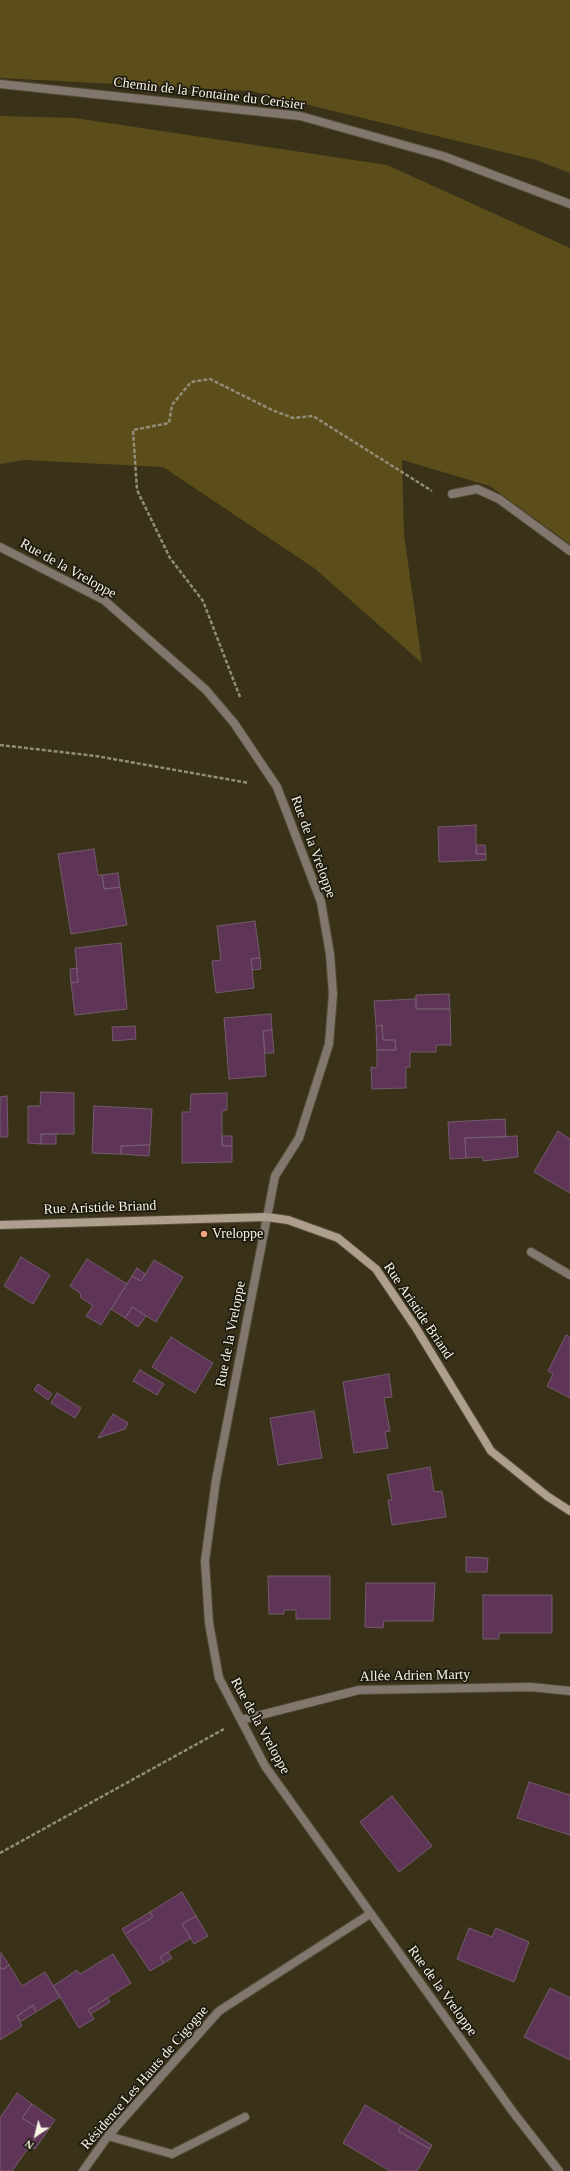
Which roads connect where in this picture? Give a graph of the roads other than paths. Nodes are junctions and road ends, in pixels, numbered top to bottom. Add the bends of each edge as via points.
1 (0, 84) edge
2 (570, 204) edge
3 (452, 494) road end
4 (0, 547) edge
5 (570, 551) edge
6 (266, 1217) junction
7 (0, 1225) edge
8 (531, 1252) dead end
9 (570, 1275) edge
10 (570, 1511) edge
11 (570, 1691) edge
12 (241, 1720) junction
13 (370, 1914) junction
14 (245, 2117) dead end
15 (108, 2136) junction
16 (83, 2171) edge
17 (559, 2171) edge

1 - 2 street, Chemin de la Fontaine du Cerisier via 300,116 443,156
3 - 5 street via 477,489 498,499
4 - 6 street, Rue de la Vreloppe via 104,600 206,690 234,723 277,787 321,902 330,954 333,994 329,1044 298,1138 275,1176
6 - 7 street, Rue Aristide Briand
6 - 10 street, Rue Aristide Briand via 288,1220 338,1238 376,1268 492,1451 547,1496
6 - 12 street, Rue de la Vreloppe via 216,1480 205,1561 209,1623 219,1678
8 - 9 street
11 - 12 street, Allée Adrien Marty via 531,1687 359,1690
12 - 13 street, Rue de la Vreloppe via 265,1766
13 - 15 street, Résidence Les Hauts de Cigogne via 220,2011
13 - 17 street, Rue de la Vreloppe via 513,2112
14 - 15 street via 172,2154
15 - 16 street, Résidence Les Hauts de Cigogne

